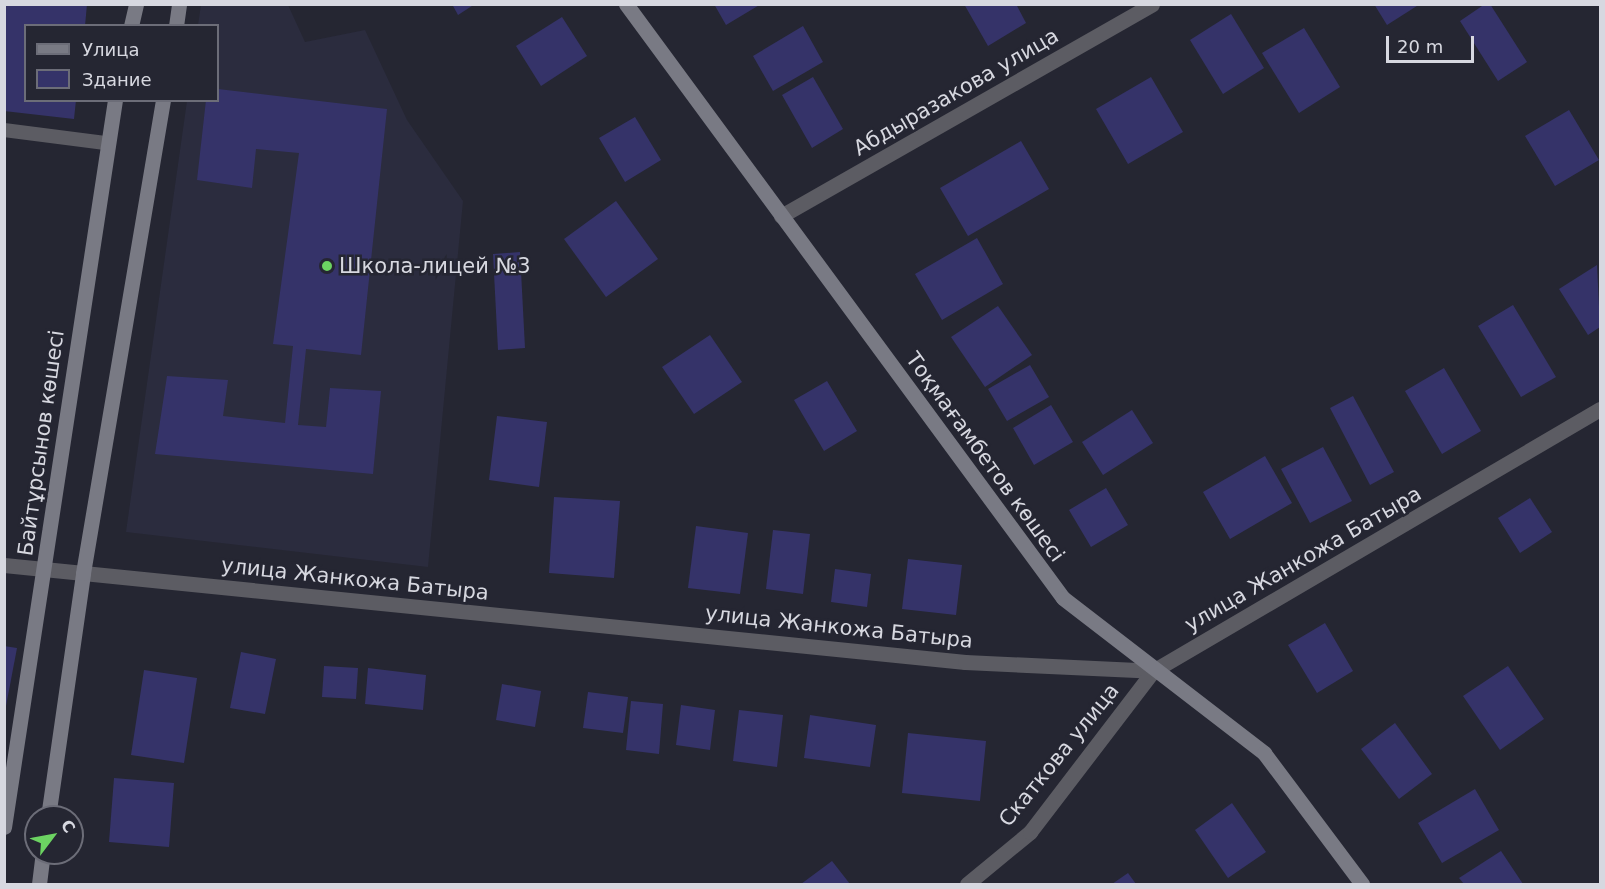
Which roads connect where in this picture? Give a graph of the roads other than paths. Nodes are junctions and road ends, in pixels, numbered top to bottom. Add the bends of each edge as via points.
1 (136, 4) edge
2 (179, 4) edge
3 (626, 4) edge
4 (1152, 4) edge
5 (131, 24) edge
6 (176, 24) edge
7 (114, 102) edge
8 (163, 102) edge
9 (4, 130) edge
10 (105, 143) junction
11 (781, 216) junction
12 (1600, 409) edge
13 (4, 565) edge
14 (44, 569) junction
15 (83, 573) junction
16 (1153, 671) junction
17 (50, 805) edge
18 (4, 827) edge
19 (42, 865) edge
20 (39, 885) edge
21 (967, 885) edge
22 (1362, 885) edge

1 - 5 main road
2 - 6 main road
3 - 11 main road, Тоқмағамбетов көшесі
4 - 11 street, Абдыразакова улица
7 - 10 main road, Байтұрсынов көшесі
8 - 15 main road
9 - 10 lane
10 - 14 main road, Байтұрсынов көшесі
11 - 16 main road, Тоқмағамбетов көшесі via 1063,598
12 - 16 street, улица Жанкожа Батыра
13 - 14 street, улица Жанкожа Батыра
14 - 15 street, улица Жанкожа Батыра
14 - 18 main road, Байтұрсынов көшесі
15 - 16 street, улица Жанкожа Батыра via 965,662
15 - 17 main road
16 - 21 street, Скаткова улица via 1030,832
16 - 22 main road, Тоқмағамбетов көшесі via 1264,753
19 - 20 main road

